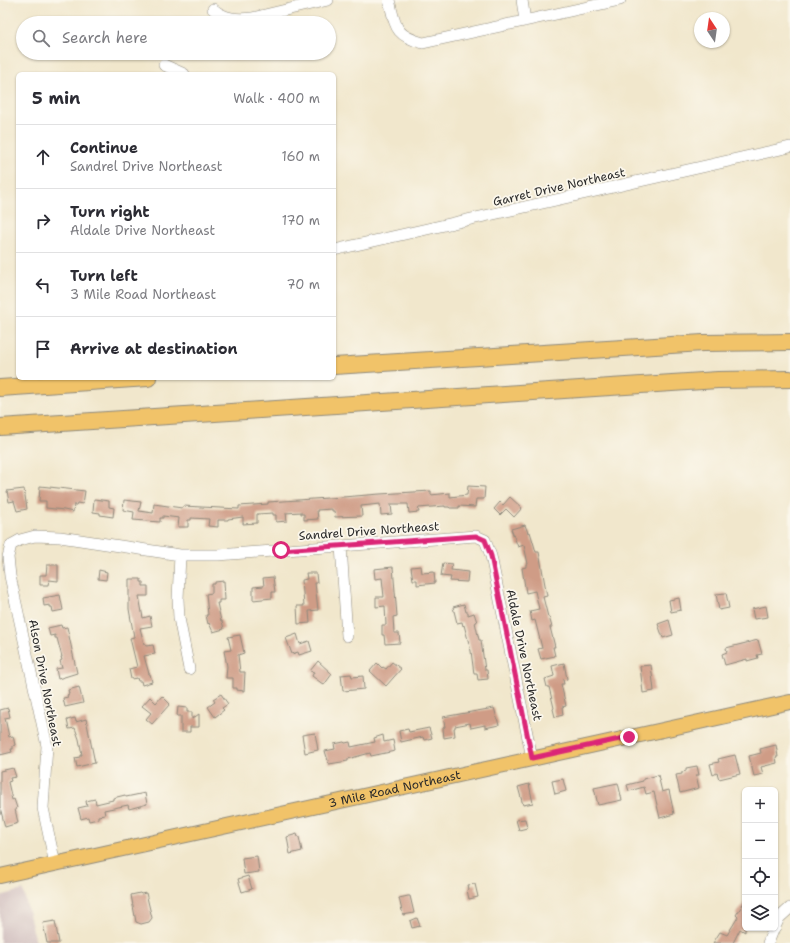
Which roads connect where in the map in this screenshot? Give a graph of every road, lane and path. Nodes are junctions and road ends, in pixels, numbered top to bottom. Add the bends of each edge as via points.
1 (328, 0) edge
2 (389, 0) edge
3 (522, 0) edge
4 (620, 0) edge
5 (213, 9) dead end
6 (224, 16) edge
7 (260, 16) edge
8 (525, 21) junction
9 (164, 66) dead end
10 (179, 72) edge
11 (790, 147) edge
12 (336, 250) edge
13 (790, 342) edge
14 (336, 366) edge
15 (790, 379) edge
16 (118, 380) edge
17 (0, 388) edge
18 (0, 427) edge
19 (23, 539) joint
20 (341, 546) junction
21 (180, 555) junction
22 (491, 556) joint
23 (347, 636) dead end
24 (190, 670) dead end
25 (790, 702) edge
26 (532, 758) junction
27 (55, 864) junction
28 (0, 876) edge
29 (790, 908) edge
30 (778, 920) edge
31 (773, 931) edge
32 (768, 943) edge

1 - 7 street
2 - 8 street via 395,26 400,33 410,40 423,43
3 - 8 street
4 - 8 street
5 - 6 street
9 - 10 street
11 - 12 street, Garret Drive Northeast
13 - 14 highway via 695,343
15 - 18 highway via 718,380
16 - 17 highway
19 - 21 street, Sandrel Drive Northeast via 35,536 60,537
19 - 27 street, Alson Drive Northeast via 11,545 8,557 47,746 43,808
20 - 21 street, Sandrel Drive Northeast via 218,555
20 - 22 street, Sandrel Drive Northeast via 476,536 485,540
20 - 23 street
21 - 24 street via 179,618
22 - 26 street, Aldale Drive Northeast
25 - 26 main road, 3 Mile Road Northeast
26 - 27 main road, 3 Mile Road Northeast
27 - 28 main road, 3 Mile Road Northeast
29 - 30 street
31 - 32 street

